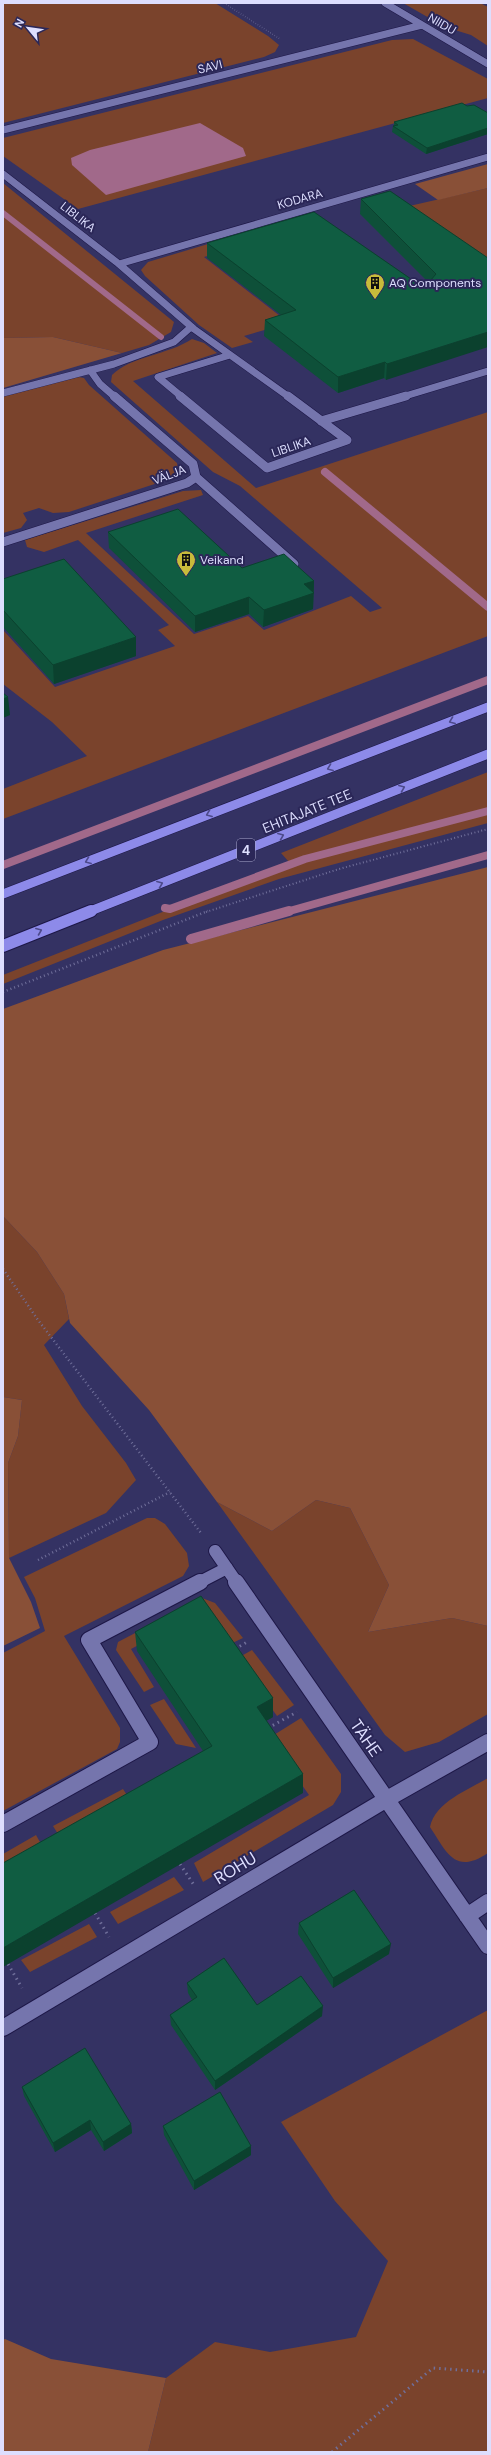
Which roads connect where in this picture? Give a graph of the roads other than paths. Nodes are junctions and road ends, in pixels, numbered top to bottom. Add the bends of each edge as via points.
1 (385, 3) edge
2 (422, 25) junction
3 (488, 64) edge
4 (3, 130) edge
5 (488, 157) edge
6 (3, 174) edge
7 (119, 264) junction
8 (191, 327) junction
9 (230, 355) junction
10 (90, 370) junction
11 (488, 371) edge
12 (3, 393) edge
13 (321, 421) junction
14 (196, 477) junction
15 (3, 542) edge
16 (301, 571) edge
17 (488, 707) edge
18 (488, 754) edge
19 (3, 894) edge
20 (3, 946) edge
21 (215, 1551) road end
22 (227, 1568) junction
23 (488, 1742) edge
24 (387, 1800) junction
25 (3, 1824) edge
26 (488, 1902) edge
27 (467, 1916) junction
28 (488, 1946) edge
29 (3, 2028) edge

1 - 2 street, NIIDU
2 - 3 street, NIIDU
2 - 4 street, SAVI
5 - 7 street, KODARA
6 - 7 street, LIBLIKA
7 - 8 street, LIBLIKA
8 - 9 street, LIBLIKA
8 - 10 street via 174,342
9 - 13 street, LIBLIKA
9 - 13 street, LIBLIKA via 158,377 267,468 347,440
10 - 12 street
10 - 14 street, VÄLJA via 100,384 193,464
11 - 13 street
14 - 15 street, VÄLJA via 187,483
14 - 16 street
17 -> 19 highway
20 -> 18 highway, EHITAJATE TEE / 4
21 - 22 street, TÄHE
22 - 24 street, TÄHE
22 - 25 street via 90,1640 150,1742
23 - 24 street, ROHU
24 - 27 street, TÄHE
24 - 29 street, ROHU
26 - 27 street
27 - 28 street, TÄHE

